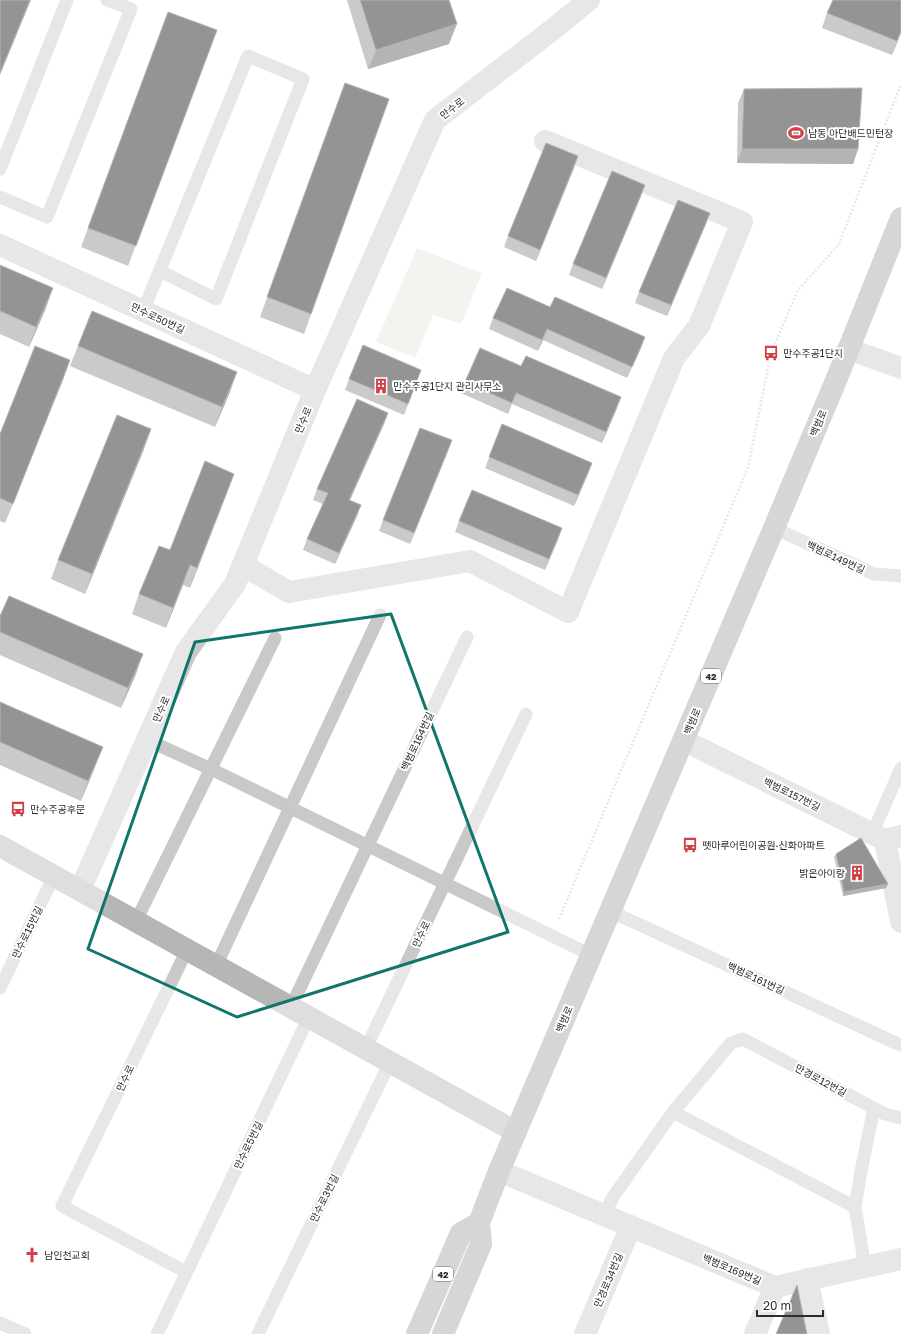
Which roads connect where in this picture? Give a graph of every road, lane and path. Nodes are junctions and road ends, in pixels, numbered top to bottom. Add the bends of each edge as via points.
1 (68, 0) edge
2 (107, 0) edge
3 (589, 0) edge
4 (901, 84) edge
5 (545, 141) dead end
6 (0, 169) edge
7 (0, 197) edge
8 (901, 218) edge
9 (0, 245) edge
10 (160, 271) junction
11 (143, 311) junction
12 (848, 349) junction
13 (901, 368) edge
14 (315, 390) junction
15 (774, 528) junction
16 (243, 565) junction
17 (901, 576) edge
18 (380, 615) dead end
19 (467, 637) dead end
20 (275, 638) dead end
21 (526, 714) dead end
22 (147, 740) junction
23 (683, 740) junction
24 (901, 768) edge
25 (211, 769) junction
26 (290, 808) junction
27 (886, 836) edge
28 (0, 846) edge
29 (368, 846) junction
30 (54, 876) junction
31 (444, 884) junction
32 (80, 890) junction
33 (610, 911) junction
34 (136, 921) junction
35 (559, 921) dead end
36 (901, 922) edge
37 (187, 950) junction
38 (592, 955) junction
39 (216, 966) junction
40 (0, 988) edge
41 (290, 1007) junction
42 (309, 1017) junction
43 (901, 1045) edge
44 (366, 1048) junction
45 (390, 1062) junction
46 (874, 1108) junction
47 (673, 1112) junction
48 (901, 1118) edge
49 (516, 1132) junction
50 (499, 1171) junction
51 (855, 1207) junction
52 (604, 1215) junction
53 (479, 1223) junction
54 (631, 1226) junction
55 (901, 1259) edge
56 (865, 1267) junction
57 (186, 1272) junction
58 (807, 1280) junction
59 (775, 1286) junction
60 (0, 1323) edge
61 (25, 1334) edge
62 (157, 1334) edge
63 (258, 1334) edge
64 (417, 1334) edge
65 (443, 1334) edge
66 (584, 1334) edge
67 (755, 1334) edge
68 (819, 1334) edge

1 - 6 lane
2 - 7 lane via 131,9 48,217
3 - 14 street, 만수로 via 435,120
4 - 35 path via 840,244 798,290 771,353 748,467
5 - 16 street via 742,222 699,326 674,358 568,612 470,561 289,592
8 - 12 main road, 백범로 / 42
9 - 11 street, 만수로50번길
10 - 10 lane via 248,56 303,79 216,299
10 - 11 lane
11 - 14 street, 만수로50번길
12 - 13 street
12 - 15 main road, 백범로 / 42
14 - 16 street, 만수로
15 - 17 lane, 백범로149번길 via 874,574
15 - 23 main road, 백범로 / 42
16 - 22 street, 만수로 via 235,584 186,652
18 - 26 lane
19 - 29 lane, 백범로164번길
20 - 25 lane
21 - 31 lane
22 - 25 lane
22 - 32 street, 만수로
23 - 27 street, 백범로157번길
23 - 33 main road, 백범로 / 42
24 - 27 lane
25 - 26 lane
25 - 34 lane
26 - 29 lane
26 - 39 lane
27 - 36 street
28 - 30 street
29 - 31 lane
29 - 41 lane
30 - 32 street
30 - 40 lane, 만수로15번길
31 - 38 lane
31 - 44 lane, 만수로
32 - 34 street
33 - 38 main road, 백범로 / 42
33 - 43 lane, 백범로161번길
34 - 37 street
37 - 39 street
37 - 57 lane, 만수로 via 62,1206
38 - 49 main road, 백범로 / 42
39 - 41 street
41 - 42 street
42 - 44 street
42 - 57 lane, 만수로5번길
44 - 45 street
45 - 49 street
45 - 63 lane, 만수로3번길
46 - 47 lane, 만경로12번길 via 743,1039 732,1043
46 - 48 lane, 만경로12번길
46 - 51 lane
47 - 51 lane
47 - 52 lane
49 - 50 main road, 백범로 / 42
50 - 52 street, 백범로169번길
50 - 53 main road, 백범로 / 42
51 - 56 lane
52 - 54 street, 백범로169번길
53 - 64 main road, 42 via 460,1233
53 - 65 main road, 백범로 / 42 via 481,1244
54 - 59 street, 백범로169번길
54 - 66 street, 만경로34번길
55 - 56 street
56 - 58 street
57 - 62 lane, 만수로5번길
58 - 59 street
58 - 68 street
59 - 67 street
60 - 61 lane

